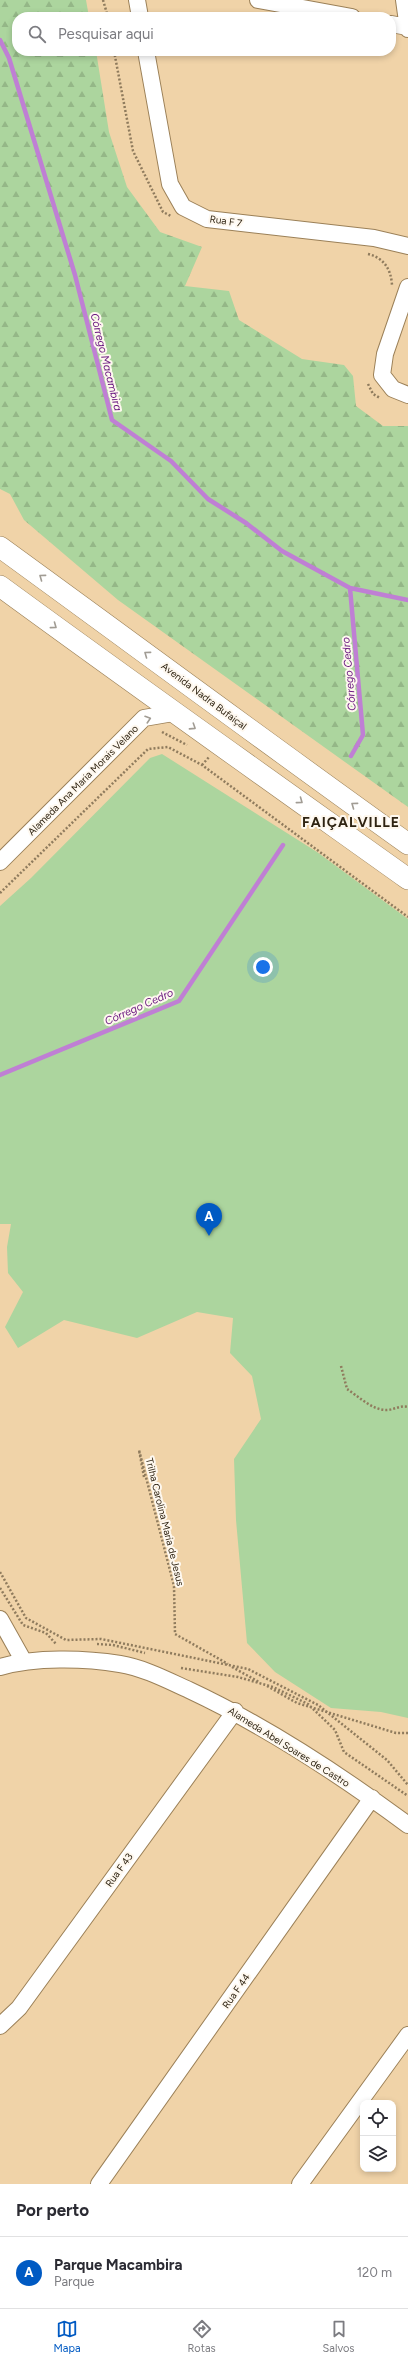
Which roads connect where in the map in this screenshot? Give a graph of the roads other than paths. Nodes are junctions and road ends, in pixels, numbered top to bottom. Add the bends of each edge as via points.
1 (137, 0) edge
2 (258, 0) edge
3 (404, 0) edge
4 (139, 12) edge
5 (324, 12) edge
6 (396, 25) edge
7 (408, 28) edge
8 (147, 56) edge
9 (408, 246) edge
10 (408, 287) edge
11 (408, 395) edge
12 (0, 547) edge
13 (0, 586) edge
14 (173, 713) junction
15 (408, 844) edge
16 (0, 862) edge
17 (408, 879) edge
18 (0, 1619) edge
19 (23, 1660) junction
20 (0, 1667) edge
21 (235, 1711) junction
22 (372, 1798) junction
23 (408, 1825) edge
24 (0, 2026) edge
25 (408, 2035) edge
26 (99, 2184) edge
27 (300, 2184) edge

1 - 4 street
2 - 5 street
3 - 7 street
6 - 7 street
8 - 9 street, Rua F 7 via 170,184 183,207 207,219 374,238
10 - 11 street via 385,354 382,374 393,389
15 -> 12 main road, Avenida Nadra Bufaiçal
13 -> 14 main road
16 -> 14 street, Alameda Ana Maria Morais Velano via 144,718
14 -> 17 main road
18 - 19 street
19 - 20 street, Alameda Abel Soares de Castro
19 - 21 street, Alameda Abel Soares de Castro via 121,1664 164,1678
21 - 22 street, Alameda Abel Soares de Castro
21 - 24 street, Rua F 43 via 19,2008
22 - 23 street, Alameda Abel Soares de Castro
22 - 26 street, Rua F 44
25 - 27 street

